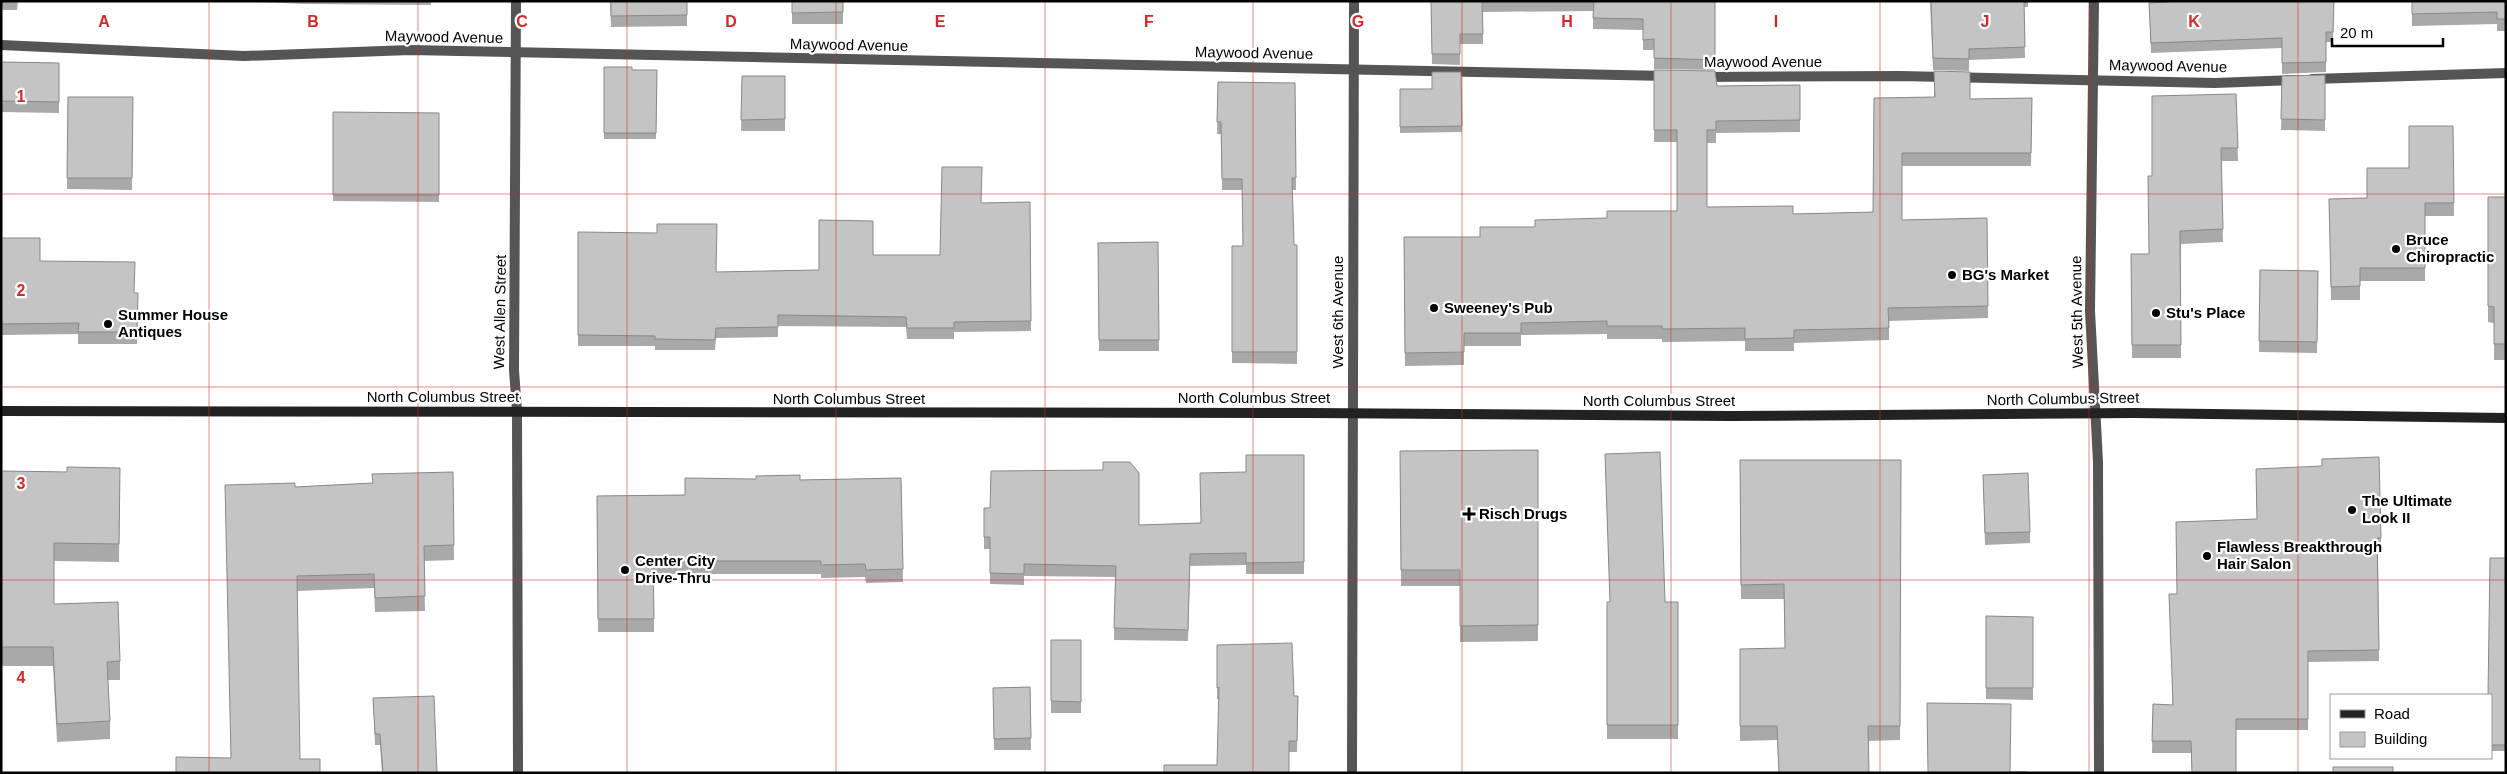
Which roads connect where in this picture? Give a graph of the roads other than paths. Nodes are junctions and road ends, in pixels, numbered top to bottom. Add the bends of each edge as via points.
1 (516, 1) edge
2 (1354, 1) edge
3 (2094, 1) edge
4 (1, 45) edge
5 (516, 53) junction
6 (1354, 70) junction
7 (2506, 73) edge
8 (2094, 80) junction
9 (1, 411) edge
10 (517, 411) junction
11 (1352, 413) junction
12 (2094, 413) junction
13 (2506, 418) edge
14 (518, 773) edge
15 (1352, 773) edge
16 (2099, 773) edge

1 - 5 street, West Allen Street
2 - 6 street, West 6th Avenue
3 - 8 street, West 5th Avenue
4 - 5 street, Maywood Avenue via 244,56 410,50
5 - 6 street, Maywood Avenue
5 - 10 street, West Allen Street via 514,370
6 - 8 street, Maywood Avenue
6 - 11 street, West 6th Avenue
7 - 8 street, Maywood Avenue via 2215,82
8 - 12 street, West 5th Avenue via 2090,311
9 - 10 main road, North Columbus Street
10 - 11 main road, North Columbus Street
10 - 14 street, West Allen Street
11 - 12 main road, North Columbus Street via 1750,416
11 - 15 street, West 6th Avenue
12 - 13 main road, North Columbus Street
12 - 16 street, West 5th Avenue via 2098,472

